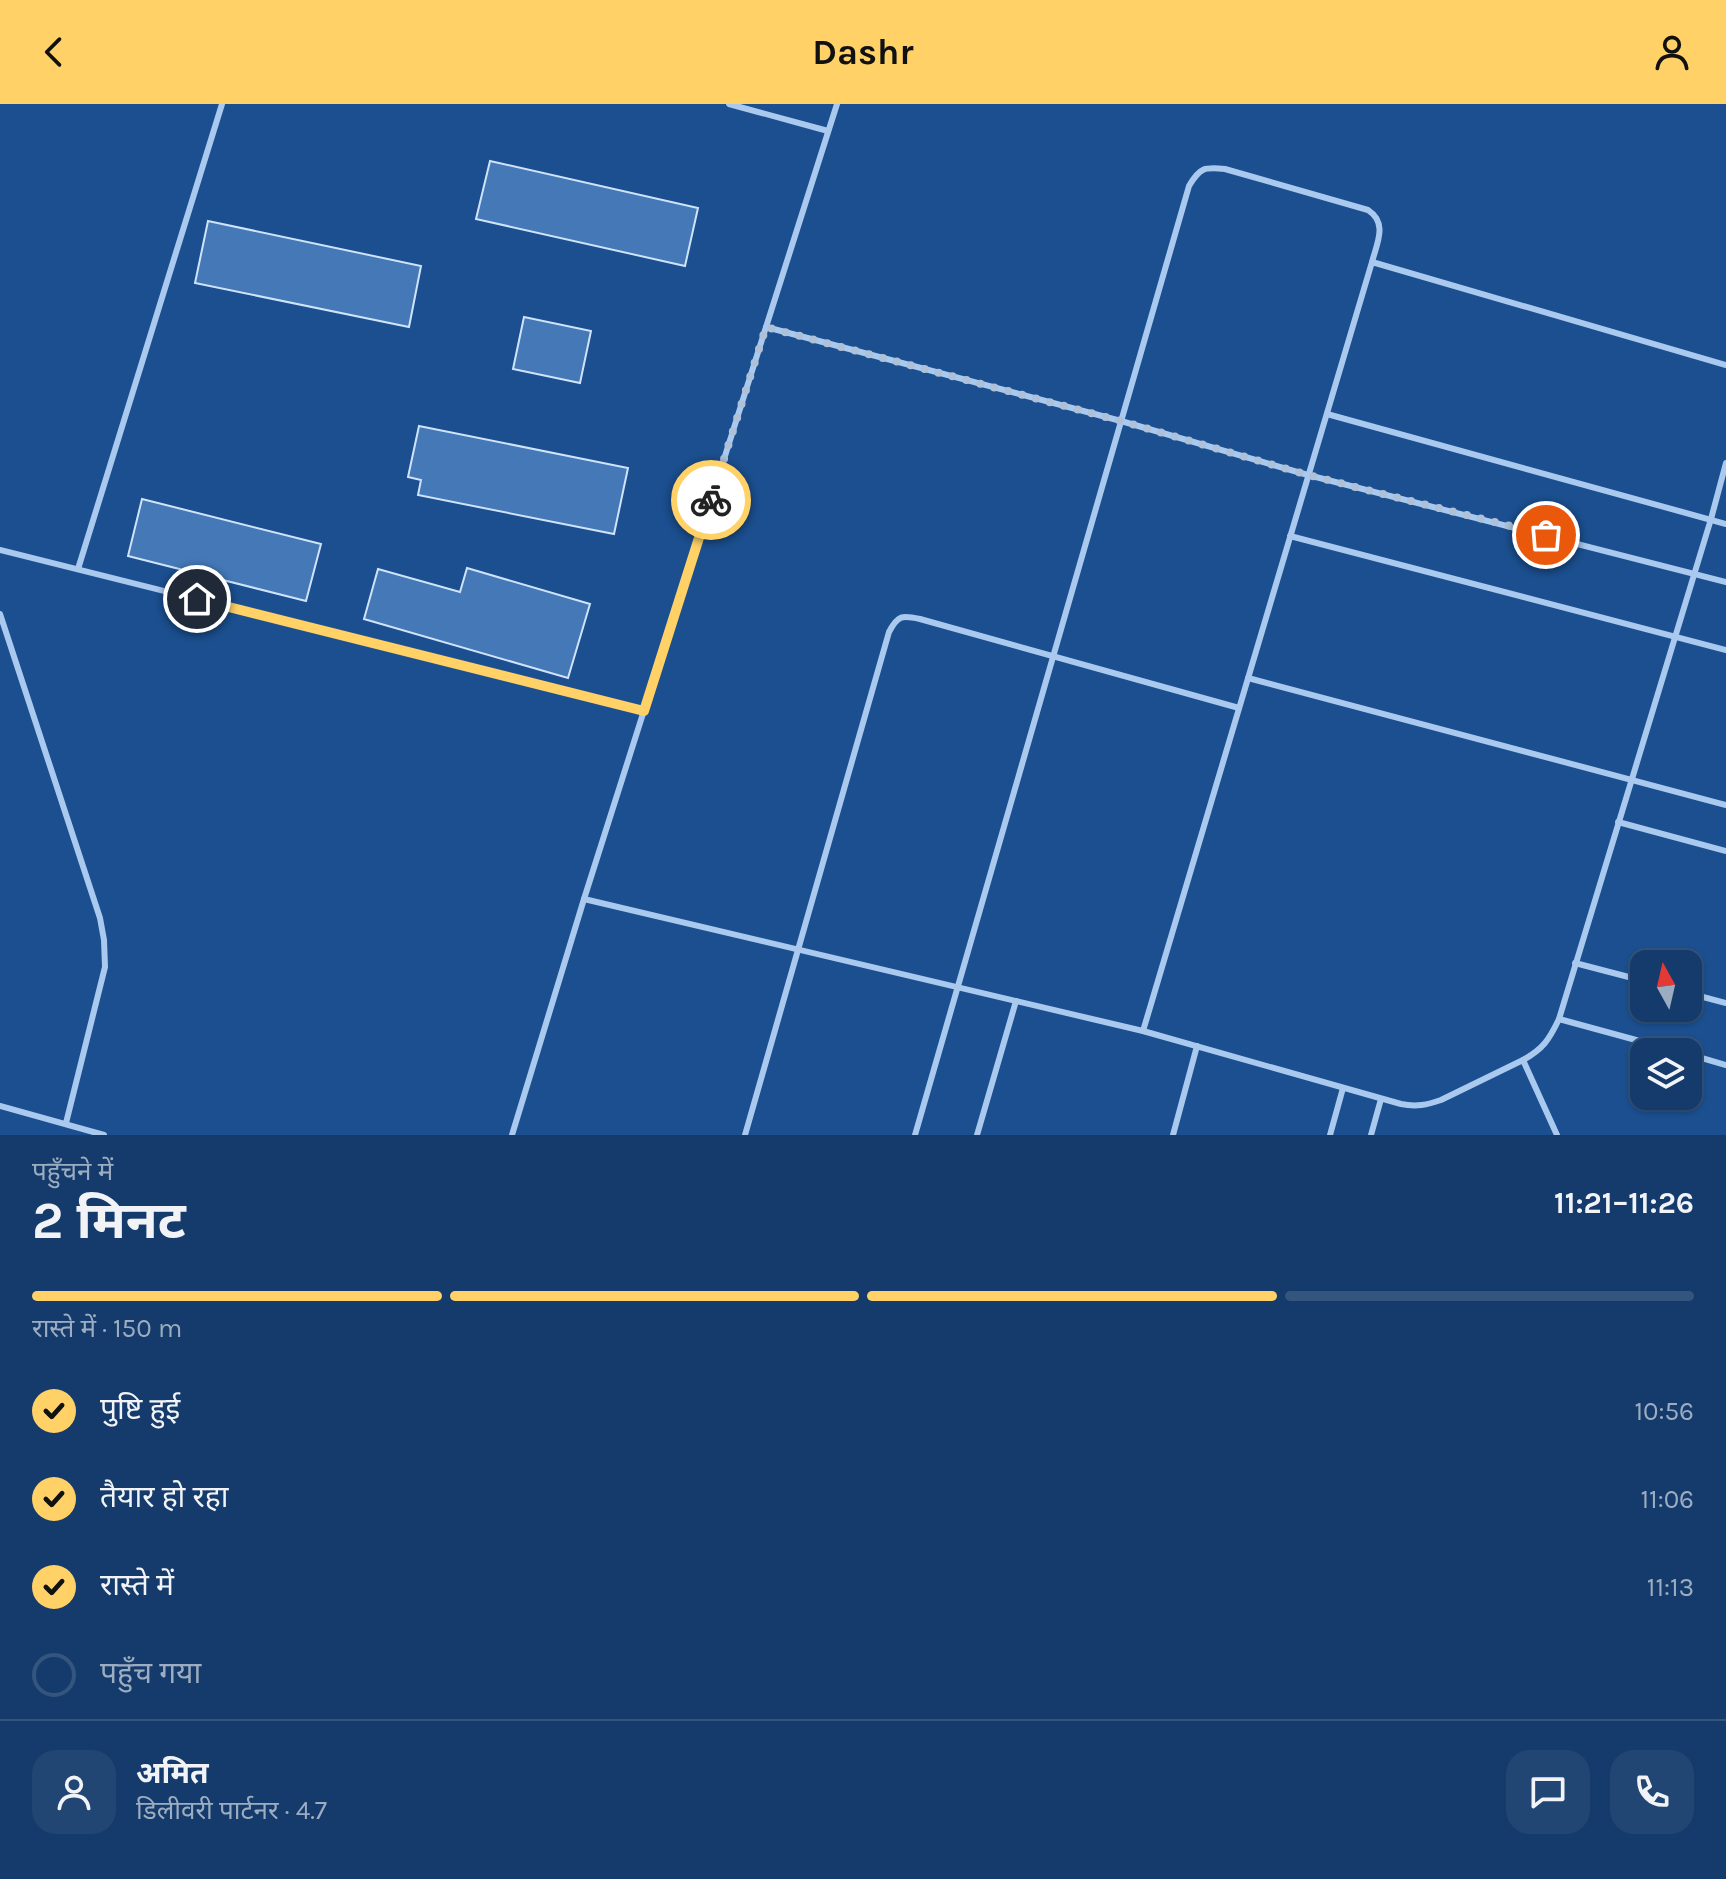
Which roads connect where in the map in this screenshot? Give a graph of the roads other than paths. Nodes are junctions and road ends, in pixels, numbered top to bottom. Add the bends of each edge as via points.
1 (222, 104) edge
2 (729, 104) edge
3 (837, 104) edge
4 (828, 131) junction
5 (1372, 262) junction
6 (766, 327) junction
7 (1726, 365) edge
8 (1327, 414) junction
9 (1121, 421) junction
10 (1726, 463) edge
11 (1308, 475) junction
12 (1711, 519) junction
13 (1726, 524) edge
14 (1290, 536) junction
15 (0, 550) edge
16 (78, 569) junction
17 (1694, 573) junction
18 (1726, 582) edge
19 (0, 614) edge
20 (1674, 637) junction
21 (1726, 650) edge
22 (1053, 656) junction
23 (1248, 678) junction
24 (1239, 708) junction
25 (644, 711) junction
26 (1631, 780) junction
27 (1726, 805) edge
28 (1618, 822) junction
29 (1726, 851) edge
30 (584, 899) junction
31 (798, 949) junction
32 (1575, 963) junction
33 (1630, 977) edge
34 (958, 987) junction
35 (1702, 997) edge
36 (1016, 1001) junction
37 (1726, 1003) edge
38 (1559, 1019) junction
39 (1143, 1031) junction
40 (1630, 1038) edge
41 (1197, 1046) junction
42 (1702, 1058) edge
43 (1523, 1060) junction
44 (1726, 1065) edge
45 (1343, 1088) junction
46 (1381, 1099) junction
47 (0, 1106) edge
48 (66, 1123) junction
49 (104, 1135) edge
50 (512, 1135) edge
51 (745, 1135) edge
52 (915, 1135) edge
53 (977, 1135) edge
54 (1173, 1135) edge
55 (1330, 1135) edge
56 (1371, 1135) edge
57 (1557, 1135) edge

1 - 16 lane
2 - 4 lane
3 - 4 lane
4 - 6 lane
5 - 7 lane
5 - 8 lane
5 - 9 lane via 1381,231 1375,214 1207,167 1189,186
6 - 9 lane
6 - 25 lane
8 - 11 lane
8 - 12 lane
9 - 11 lane
9 - 22 lane
10 - 12 lane
11 - 14 lane
11 - 17 lane
12 - 13 lane
12 - 17 lane
14 - 20 lane
14 - 23 lane
15 - 16 lane
16 - 25 lane
17 - 18 lane
17 - 20 lane
19 - 48 lane via 104,940 105,967
20 - 21 lane
20 - 26 lane
22 - 24 lane
22 - 31 lane via 904,615 895,620
22 - 34 lane
23 - 24 lane
23 - 26 lane
24 - 39 lane
25 - 30 lane
26 - 27 lane
26 - 28 lane
28 - 29 lane
28 - 32 lane
30 - 31 lane
30 - 50 lane
31 - 34 lane
31 - 51 lane
32 - 33 lane
32 - 38 lane
34 - 36 lane
34 - 52 lane
35 - 37 lane
36 - 39 lane
36 - 53 lane
38 - 40 lane
38 - 43 lane via 1550,1038
39 - 41 lane
41 - 45 lane
41 - 54 lane
42 - 44 lane
43 - 46 lane via 1428,1105
43 - 57 lane
45 - 46 lane
45 - 55 lane
46 - 56 lane
47 - 48 lane
48 - 49 lane

